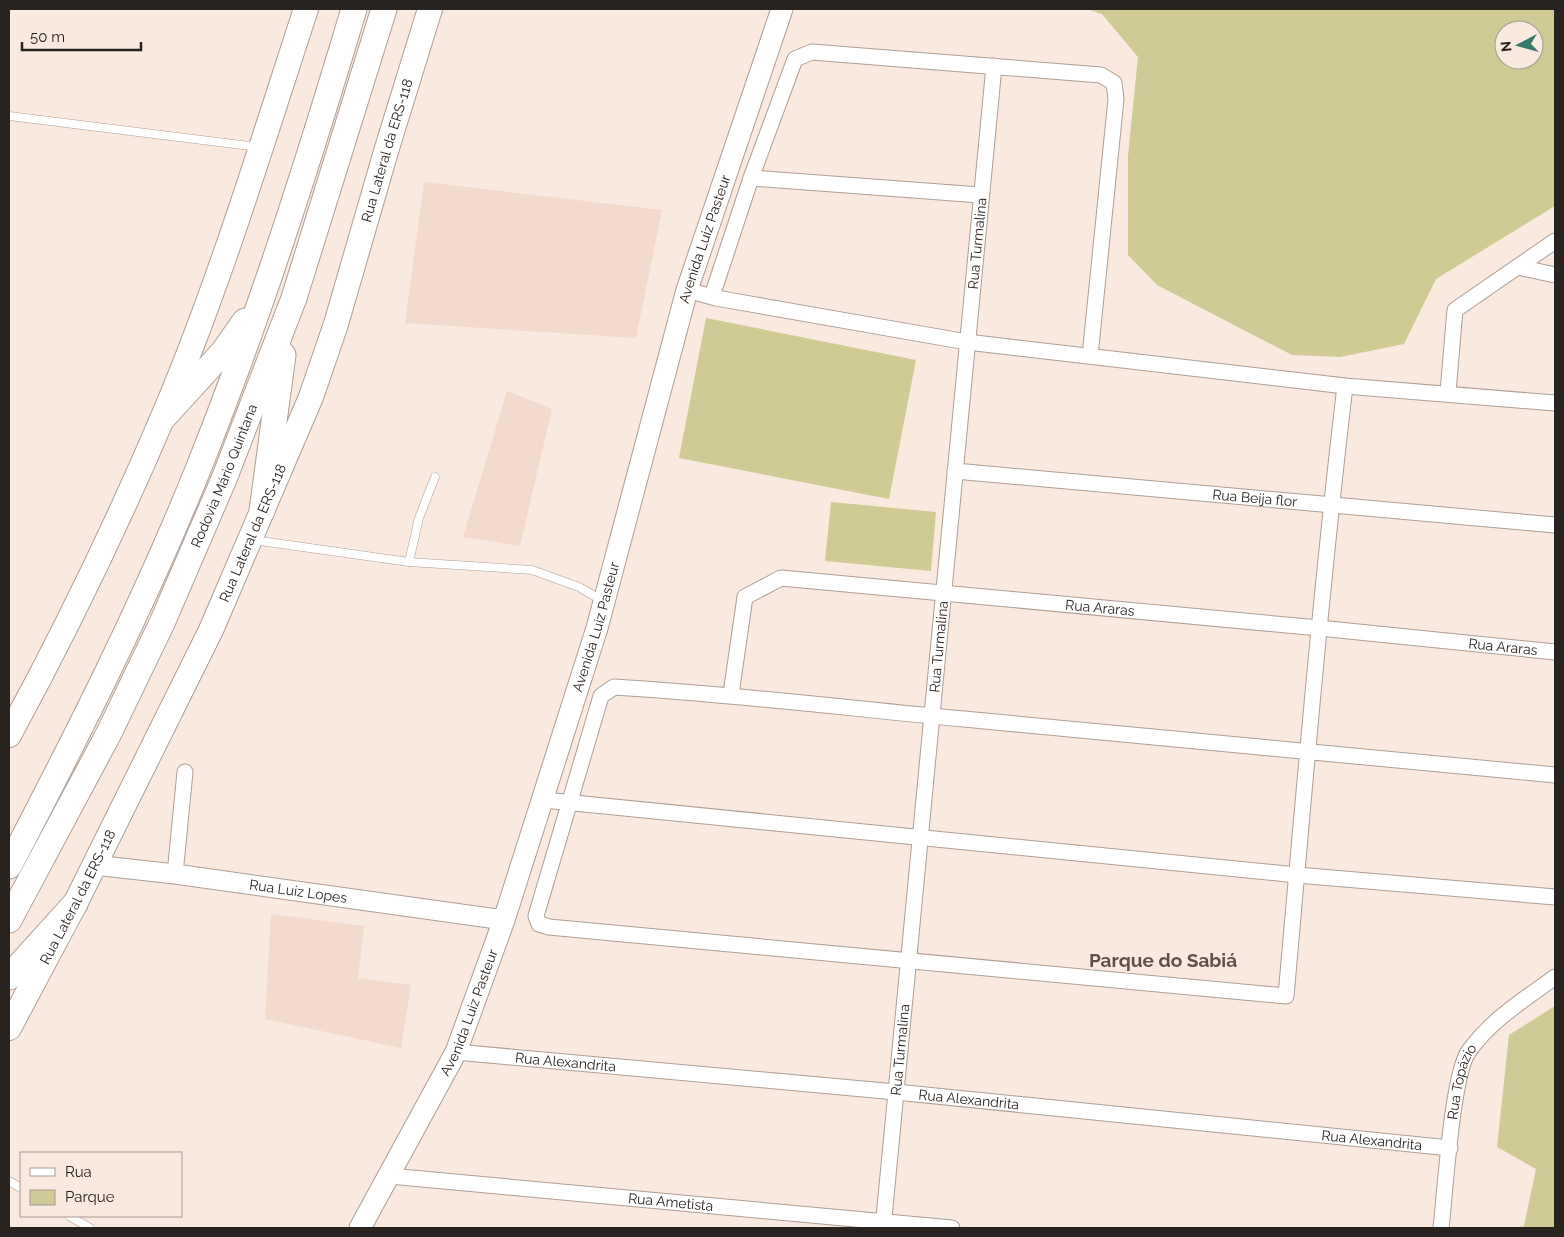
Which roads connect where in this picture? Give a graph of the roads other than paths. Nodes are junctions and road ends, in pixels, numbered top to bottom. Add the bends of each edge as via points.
1 (306, 9) edge
2 (354, 9) edge
3 (384, 9) edge
4 (430, 9) edge
5 (782, 9) edge
6 (994, 66) junction
7 (9, 116) edge
8 (260, 148) junction
9 (751, 178) junction
10 (980, 195) junction
11 (1555, 242) edge
12 (1518, 267) junction
13 (1555, 275) edge
14 (266, 290) junction
15 (687, 290) junction
16 (712, 296) junction
17 (294, 298) junction
18 (967, 342) junction
19 (1090, 356) junction
20 (1345, 386) junction
21 (1448, 392) junction
22 (1555, 403) edge
23 (163, 418) junction
24 (955, 471) junction
25 (435, 477) dead end
26 (1331, 504) junction
27 (262, 511) junction
28 (1555, 525) edge
29 (250, 539) junction
30 (409, 562) junction
31 (945, 593) junction
32 (604, 602) junction
33 (1319, 628) junction
34 (1555, 652) edge
35 (731, 694) junction
36 (932, 716) junction
37 (9, 735) edge
38 (1308, 752) junction
39 (185, 772) dead end
40 (1555, 775) edge
41 (544, 800) junction
42 (568, 804) junction
43 (920, 838) junction
44 (9, 866) edge
45 (94, 866) junction
46 (175, 874) junction
47 (1297, 875) junction
48 (1555, 897) edge
49 (75, 904) junction
50 (9, 920) edge
51 (504, 920) junction
52 (909, 960) junction
53 (9, 977) edge
54 (1555, 977) edge
55 (9, 1028) edge
56 (456, 1052) junction
57 (896, 1092) junction
58 (1450, 1148) junction
59 (390, 1176) junction
60 (9, 1181) edge
61 (20, 1187) edge
62 (71, 1217) edge
63 (884, 1225) edge
64 (90, 1228) edge
65 (360, 1228) edge
66 (952, 1228) edge
67 (1441, 1228) edge

1 - 8 main road
2 - 14 highway, Rodovia Mário Quintana
3 - 17 highway, Rodovia Mário Quintana
4 - 27 main road, Rua Lateral da ERS-118 via 336,324 311,397
5 - 15 main road, Avenida Luiz Pasteur
6 - 9 street via 812,52 795,59
6 - 10 street, Rua Turmalina
6 - 19 street via 1101,75 1114,83 1116,99
7 - 8 lane
8 - 23 main road via 221,264
9 - 10 street
9 - 16 street
10 - 18 street, Rua Turmalina
11 - 12 street
12 - 13 street
12 - 21 street via 1455,310
14 - 23 highway via 224,351
14 - 44 highway, Rodovia Mário Quintana via 198,469 136,611 86,720
15 - 16 street
15 - 32 main road, Avenida Luiz Pasteur
16 - 18 street
17 - 27 highway
17 - 50 highway, Rodovia Mário Quintana via 224,479 162,623
18 - 19 street
18 - 24 street, Rua Turmalina
19 - 20 street
20 - 21 street
20 - 26 street
21 - 22 street
23 - 37 main road via 64,633
24 - 26 street, Rua Beija flor
24 - 31 street, Rua Turmalina
25 - 30 lane via 419,518
26 - 28 street, Rua Beija flor
26 - 33 street
27 - 29 main road, Rua Lateral da ERS-118
29 - 30 lane
29 - 45 main road, Rua Lateral da ERS-118 via 211,630
30 - 32 lane via 532,570 579,587
31 - 33 street, Rua Araras
31 - 35 street, Rua Araras via 781,578 745,597
31 - 36 street, Rua Turmalina
32 - 41 main road, Avenida Luiz Pasteur
33 - 34 street, Rua Araras
33 - 38 street
35 - 36 street
35 - 42 street via 614,687 601,696
36 - 38 street
36 - 43 street, Rua Turmalina
38 - 40 street
38 - 47 street
39 - 46 street
41 - 42 street
41 - 51 main road, Avenida Luiz Pasteur
42 - 43 street
42 - 52 street via 536,916 539,924
43 - 47 street
43 - 52 street, Rua Turmalina
45 - 46 street, Rua Luiz Lopes
45 - 49 main road, Rua Lateral da ERS-118
46 - 51 street, Rua Luiz Lopes
47 - 48 street
47 - 52 street via 1286,996
49 - 53 highway
49 - 55 main road, Rua Lateral da ERS-118
51 - 56 main road, Avenida Luiz Pasteur
52 - 57 street, Rua Turmalina
54 - 58 street, Rua Topázio via 1494,1023 1467,1053 1459,1080
56 - 57 street, Rua Alexandrita
56 - 59 main road, Avenida Luiz Pasteur
57 - 58 street, Rua Alexandrita
57 - 63 street, Rua Turmalina
58 - 67 street, Rua Topázio
59 - 63 street, Rua Ametista
59 - 65 main road, Avenida Luiz Pasteur
60 - 61 lane
62 - 64 lane
63 - 66 street, Rua Ametista

